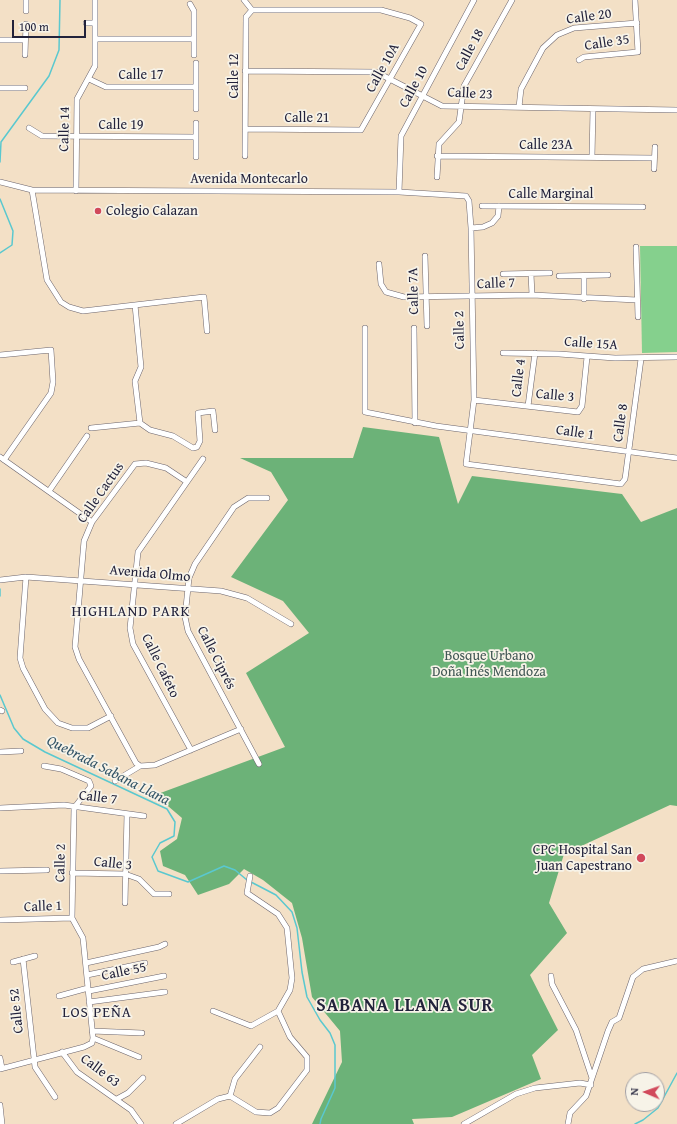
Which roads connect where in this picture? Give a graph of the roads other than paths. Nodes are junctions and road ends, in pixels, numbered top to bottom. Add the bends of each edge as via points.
1 (26, 0) edge
2 (95, 0) edge
3 (244, 0) edge
4 (474, 0) edge
5 (512, 0) edge
6 (635, 0) edge
7 (190, 4) dead end
8 (252, 10) junction
9 (26, 11) dead end
10 (86, 23) dead end
11 (95, 23) junction
12 (637, 23) junction
13 (26, 24) dead end
14 (95, 39) junction
15 (194, 39) junction
16 (0, 40) edge
17 (25, 40) junction
18 (25, 55) dead end
19 (194, 55) dead end
20 (578, 60) dead end
21 (196, 63) dead end
22 (246, 71) junction
23 (392, 78) junction
24 (89, 79) junction
25 (196, 87) junction
26 (0, 88) edge
27 (25, 88) dead end
28 (422, 95) junction
29 (460, 107) junction
30 (519, 107) junction
31 (196, 109) dead end
32 (593, 109) junction
33 (677, 110) edge
34 (196, 124) dead end
35 (365, 124) joint
36 (29, 128) dead end
37 (246, 130) junction
38 (76, 137) junction
39 (195, 137) junction
40 (655, 146) dead end
41 (245, 156) dead end
42 (437, 156) junction
43 (196, 157) dead end
44 (592, 157) junction
45 (654, 158) junction
46 (654, 169) dead end
47 (437, 177) dead end
48 (0, 182) edge
49 (32, 190) junction
50 (76, 191) junction
51 (399, 192) junction
52 (482, 206) dead end
53 (499, 206) junction
54 (643, 207) dead end
55 (471, 228) junction
56 (636, 247) dead end
57 (425, 256) dead end
58 (379, 264) dead end
59 (550, 273) dead end
60 (503, 274) dead end
61 (531, 274) junction
62 (608, 275) dead end
63 (559, 276) dead end
64 (584, 276) junction
65 (532, 295) junction
66 (472, 297) junction
67 (426, 298) junction
68 (584, 299) junction
69 (638, 300) junction
70 (135, 305) junction
71 (638, 317) dead end
72 (427, 326) dead end
73 (365, 328) dead end
74 (414, 328) dead end
75 (207, 331) dead end
76 (503, 353) dead end
77 (535, 353) junction
78 (0, 354) edge
79 (588, 357) junction
80 (677, 357) edge
81 (641, 359) junction
82 (474, 400) junction
83 (528, 406) junction
84 (415, 422) junction
85 (140, 423) junction
86 (92, 428) dead end
87 (215, 430) dead end
88 (470, 431) junction
89 (87, 436) dead end
90 (629, 452) junction
91 (2, 458) edge
92 (677, 458) edge
93 (203, 459) dead end
94 (187, 482) junction
95 (617, 484) joint
96 (49, 491) junction
97 (267, 498) dead end
98 (92, 522) junction
99 (26, 577) junction
100 (0, 580) edge
101 (80, 580) junction
102 (134, 585) junction
103 (187, 589) junction
104 (291, 624) dead end
105 (110, 716) junction
106 (240, 730) junction
107 (191, 750) junction
108 (20, 751) dead end
109 (0, 752) edge
110 (259, 764) dead end
111 (44, 766) dead end
112 (140, 766) junction
113 (115, 781) dead end
114 (0, 808) edge
115 (74, 808) junction
116 (127, 814) junction
117 (144, 816) dead end
118 (47, 870) dead end
119 (0, 871) edge
120 (72, 873) junction
121 (125, 874) junction
122 (250, 876) dead end
123 (169, 894) dead end
124 (125, 903) dead end
125 (72, 918) junction
126 (0, 920) edge
127 (165, 944) dead end
128 (35, 956) dead end
129 (24, 959) junction
130 (677, 961) edge
131 (13, 962) dead end
132 (86, 963) junction
133 (145, 963) dead end
134 (87, 975) junction
135 (164, 976) dead end
136 (551, 976) dead end
137 (88, 990) junction
138 (165, 992) dead end
139 (59, 996) dead end
140 (89, 1002) junction
141 (213, 1011) dead end
142 (278, 1011) junction
143 (92, 1031) junction
144 (142, 1033) dead end
145 (93, 1038) junction
146 (260, 1047) dead end
147 (62, 1052) junction
148 (139, 1057) dead end
149 (0, 1058) edge
150 (34, 1060) junction
151 (1, 1069) edge
152 (143, 1078) dead end
153 (592, 1079) junction
154 (591, 1085) junction
155 (230, 1096) junction
156 (54, 1097) dead end
157 (117, 1099) junction
158 (0, 1105) edge
159 (2, 1124) edge
160 (141, 1124) edge
161 (176, 1124) edge
162 (464, 1124) edge
163 (568, 1124) edge

1 - 9 street
2 - 11 street, Calle 14
3 - 8 street
4 - 28 street, Calle 10
5 - 29 street, Calle 18 via 464,86
6 - 12 street, Calle 35
7 - 15 street via 194,11
8 - 22 street, Calle 12 via 246,17
8 - 23 street, Calle 10A via 381,10 410,18 420,24
10 - 11 street
11 - 14 street, Calle 14
12 - 20 street, Calle 35 via 638,52 584,57
12 - 30 street, Calle 20 via 574,28 557,34 543,48 521,89
13 - 17 street
14 - 15 street
14 - 24 street, Calle 14 via 95,66
15 - 19 street
16 - 17 street
17 - 18 street
21 - 25 street
22 - 23 street, Calle 23 via 376,72
22 - 37 street, Calle 12
23 - 28 street, Calle 23
23 - 35 street, Calle 10A
24 - 25 street, Calle 17 via 106,87
24 - 38 street, Calle 14 via 77,100
25 - 31 street
26 - 27 street
28 - 29 street, Calle 23 via 442,106
28 - 51 street, Calle 10 via 401,136
29 - 30 street, Calle 23
29 - 42 street, Calle 18 via 459,122 439,144
30 - 32 street, Calle 23
32 - 33 street, Calle 23
32 - 44 street
34 - 39 street
35 - 37 street, Calle 21 via 361,130
36 - 38 street, Calle 19 via 42,136
37 - 41 street, Calle 12
38 - 39 street, Calle 19
38 - 50 street, Calle 14
39 - 43 street
40 - 45 street
42 - 44 street, Calle 23A
42 - 47 street
44 - 45 street, Calle 23A
45 - 46 street
48 - 49 street, Avenida Montecarlo
49 - 50 street, Avenida Montecarlo
49 - 70 street via 47,280 58,299 69,307 83,311
50 - 51 street, Avenida Montecarlo
51 - 55 street, Avenida Montecarlo via 466,196 469,201
52 - 53 street
53 - 54 street, Calle Marginal
53 - 55 street, Calle Marginal via 498,216 492,223
55 - 66 street, Calle 2
56 - 69 street
57 - 67 street, Calle 7A
58 - 67 street, Calle 7 via 381,284 386,292 404,297
59 - 61 street
60 - 61 street
61 - 65 street
62 - 64 street
63 - 64 street
64 - 68 street
65 - 66 street, Calle 7
65 - 68 street, Calle 7
66 - 67 street, Calle 7
66 - 82 street, Calle 2
67 - 72 street, Calle 7A
68 - 69 street, Calle 7
69 - 71 street
70 - 75 street via 204,297
70 - 85 street via 141,367 136,381
73 - 84 street, Calle 1 via 366,412
74 - 84 street
76 - 77 street, Calle 15A
77 - 79 street, Calle 15A
77 - 83 street, Calle 4
78 - 91 street via 51,350 53,382 51,393
79 - 81 street, Calle 15A
79 - 83 street, Calle 3 via 582,406 578,412
80 - 81 street, Calle 15A
81 - 90 street, Calle 8
82 - 83 street, Calle 3
82 - 88 street, Calle 2
84 - 88 street, Calle 1
85 - 86 street
85 - 87 street via 150,430 173,436 193,448 200,441 198,413 212,411
88 - 90 street, Calle 1
88 - 95 street, Calle 2 via 466,464
89 - 96 street
90 - 92 street, Calle 1
90 - 95 street, Calle 8 via 625,479 621,484
91 - 96 street
93 - 94 street, Calle Cafeto
94 - 98 street, Calle Cactus via 166,468 146,463 135,464
94 - 102 street, Calle Cafeto via 138,552
96 - 98 street
97 - 103 street, Calle Ciprés via 248,498 234,507 195,564
98 - 101 street, Calle Cactus via 84,541
99 - 100 street, Avenida Olmo
99 - 101 street, Avenida Olmo
99 - 105 street via 20,658 45,709 58,723 72,728 88,728
101 - 102 street, Avenida Olmo
101 - 105 street, Calle Cactus via 75,647
102 - 103 street, Avenida Olmo
102 - 107 street, Calle Cafeto via 130,628 133,644
103 - 104 street, Avenida Olmo via 221,592 247,598
103 - 106 street, Calle Ciprés via 185,617 188,631
105 - 112 street, Calle Cactus
106 - 107 street
106 - 110 street, Calle Ciprés
107 - 112 street via 155,765
108 - 109 street
111 - 115 street via 89,781 91,786
112 - 113 street
114 - 115 street, Calle 7 via 64,805
115 - 116 street, Calle 7
115 - 120 street, Calle 2
116 - 117 street
116 - 121 street, Calle 7
118 - 119 street
120 - 121 street, Calle 3
120 - 125 street, Calle 2
121 - 123 street, Calle 3 via 139,879 154,894
121 - 124 street, Calle 7
122 - 142 street via 247,893 278,914 287,928 292,978 290,990
125 - 126 street, Calle 1
125 - 132 street, Calle 1 via 83,938
127 - 132 street via 159,948
128 - 129 street
129 - 131 street
129 - 150 street, Calle 52
130 - 153 street via 642,969 633,977 619,1018 612,1022
132 - 134 street, Calle 1
133 - 134 street
134 - 137 street, Calle 1
135 - 137 street, Calle 55
136 - 153 street via 552,984 576,1030
137 - 139 street, Calle 55
137 - 140 street, Calle 1
138 - 140 street
140 - 143 street, Calle 1
141 - 142 street via 251,1026
142 - 155 street via 290,1037 307,1057 307,1070 278,1108 270,1113 256,1112
143 - 144 street
143 - 145 street, Calle 1
145 - 147 street, Calle 63 via 92,1043 84,1047
145 - 148 street
146 - 155 street via 235,1079
147 - 150 street
147 - 157 street, Calle 63 via 77,1072
149 - 151 street
150 - 151 street
150 - 156 street, Calle 52 via 35,1067
152 - 157 street via 128,1094
153 - 154 street
154 - 162 street via 580,1083 535,1088 516,1094
154 - 163 street via 586,1096 570,1113
155 - 161 street via 218,1099
157 - 160 street, Calle 63 via 131,1110
158 - 159 street

